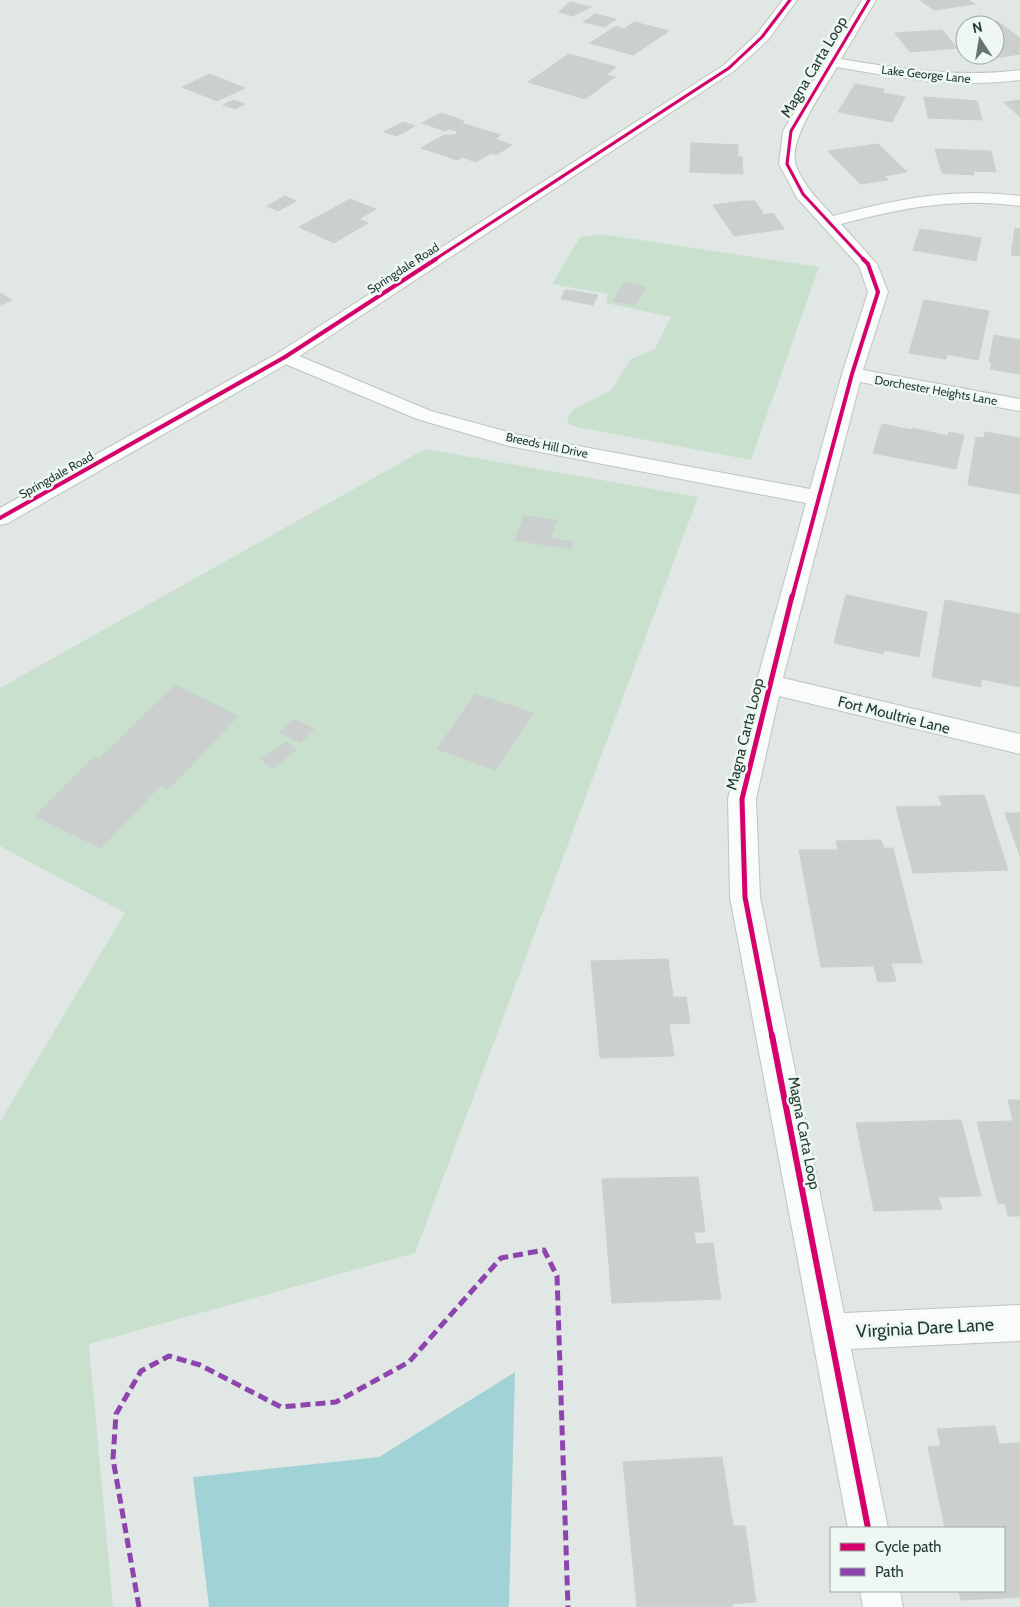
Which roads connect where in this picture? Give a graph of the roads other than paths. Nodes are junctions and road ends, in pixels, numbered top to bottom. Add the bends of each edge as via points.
1 (790, 0) edge
2 (869, 0) edge
3 (832, 62) junction
4 (1020, 75) edge
5 (1020, 201) edge
6 (829, 222) junction
7 (285, 356) junction
8 (852, 374) junction
9 (1020, 405) edge
10 (819, 498) junction
11 (0, 518) edge
12 (769, 684) junction
13 (1020, 744) edge
14 (1020, 1323) edge
15 (830, 1332) junction
16 (868, 1527) edge
17 (880, 1592) edge
18 (883, 1607) edge

1 - 7 street, Springdale Road via 757,45 730,68
2 - 3 street, Magna Carta Loop
3 - 4 street, Lake George Lane via 921,76 973,80
3 - 6 street, Magna Carta Loop via 791,131 788,164 803,194
5 - 6 street via 955,195 911,201
6 - 8 street, Magna Carta Loop via 868,264 878,292
7 - 10 street, Breeds Hill Drive via 424,415 517,441
7 - 11 street, Springdale Road
8 - 9 street, Dorchester Heights Lane
8 - 10 street, Magna Carta Loop
10 - 12 street, Magna Carta Loop
12 - 13 street, Fort Moultrie Lane
12 - 15 street, Magna Carta Loop via 742,799 746,898
14 - 15 street, Virginia Dare Lane
15 - 16 street, Magna Carta Loop
17 - 18 street

